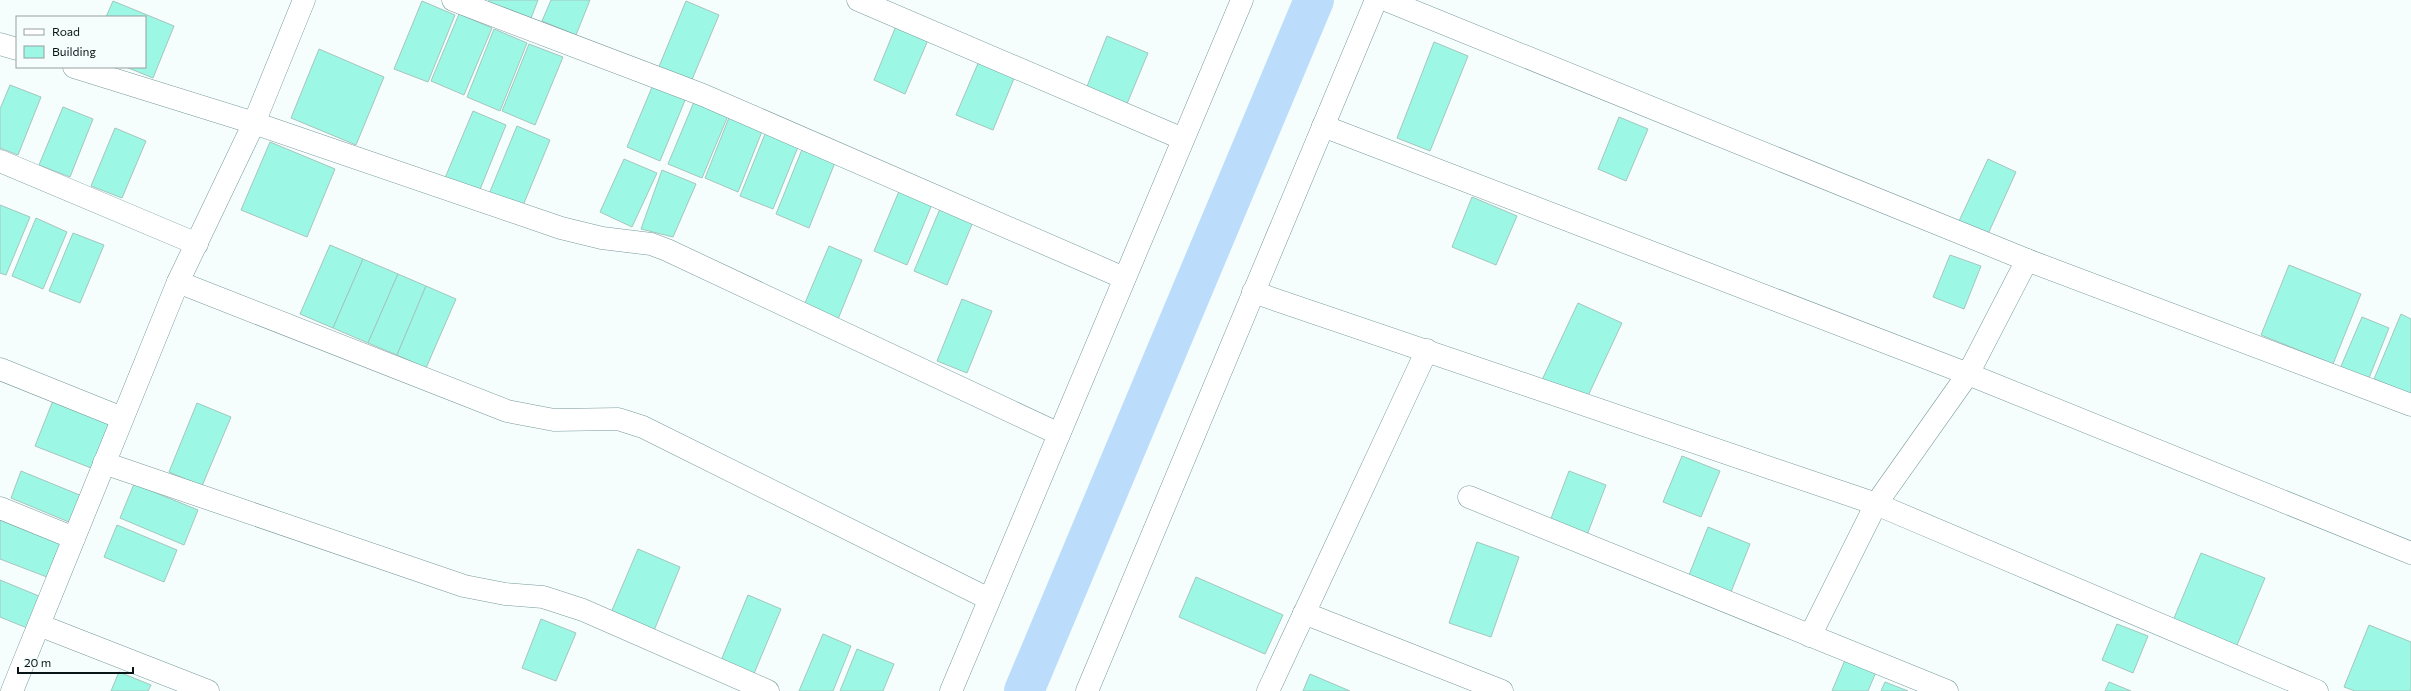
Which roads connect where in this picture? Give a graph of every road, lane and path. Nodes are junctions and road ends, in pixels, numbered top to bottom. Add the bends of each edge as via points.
1 (304, 0) edge
2 (453, 0) edge
3 (858, 0) edge
4 (1242, 0) edge
5 (1376, 0) edge
6 (1386, 0) edge
7 (0, 44) edge
8 (16, 49) edge
9 (77, 68) edge
10 (254, 123) junction
11 (1323, 126) junction
12 (1183, 139) junction
13 (0, 161) edge
14 (197, 244) junction
15 (2027, 260) junction
16 (1124, 278) junction
17 (178, 282) junction
18 (1253, 292) junction
19 (1426, 350) junction
20 (0, 369) edge
21 (1968, 374) junction
22 (2411, 405) edge
23 (122, 418) junction
24 (1058, 434) junction
25 (104, 463) junction
26 (1470, 497) dead end
27 (1876, 504) junction
28 (0, 508) edge
29 (74, 538) junction
30 (2411, 553) edge
31 (989, 599) junction
32 (1304, 613) junction
33 (39, 625) junction
34 (1810, 636) junction
35 (12, 691) edge
36 (208, 691) edge
37 (768, 691) edge
38 (951, 691) edge
39 (1087, 691) edge
40 (1268, 691) edge
41 (1502, 691) edge
42 (1947, 691) edge
43 (2317, 691) edge

1 - 10 street
2 - 16 street via 703,95
3 - 12 street
4 - 12 street
5 - 11 street
6 - 15 street
7 - 8 street
9 - 10 street
10 - 14 street
10 - 24 street via 561,228 602,238 651,244 667,250
11 - 18 street
11 - 21 street
12 - 16 street
13 - 14 street
14 - 17 street
15 - 21 street
15 - 22 street
16 - 24 street
17 - 23 street
17 - 31 street via 507,411 554,420 618,419 643,427
18 - 19 street
18 - 39 street
19 - 27 street
19 - 32 street
20 - 23 street
21 - 27 street
21 - 30 street
23 - 25 street
24 - 31 street
25 - 29 street
25 - 37 street via 464,586 504,594 543,597 583,610
26 - 34 street
27 - 34 street
27 - 43 street
28 - 29 street
29 - 33 street
31 - 38 street
32 - 40 street
32 - 41 street
33 - 35 street
33 - 36 street
34 - 42 street

